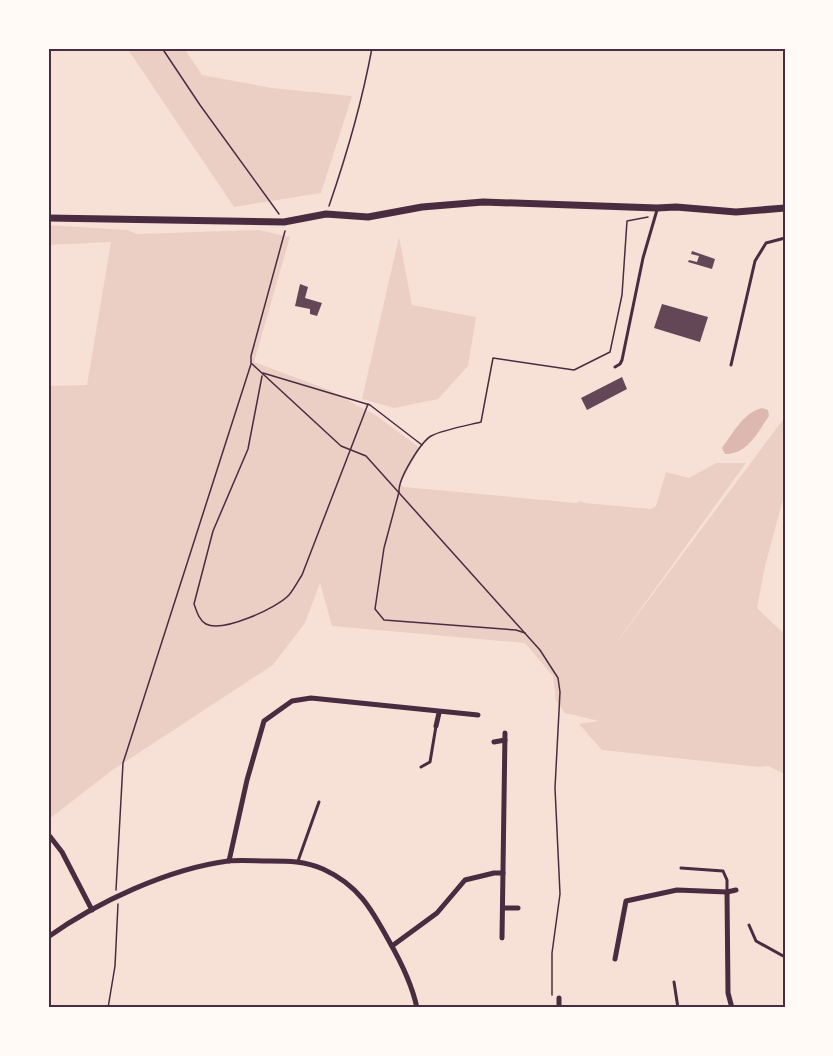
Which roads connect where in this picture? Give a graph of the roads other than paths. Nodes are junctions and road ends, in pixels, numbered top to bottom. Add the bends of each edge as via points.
1 (785, 208) edge
2 (656, 212) junction
3 (48, 218) edge
4 (785, 238) edge
5 (731, 365) dead end
6 (615, 367) dead end
7 (439, 713) junction
8 (478, 716) dead end
9 (436, 726) joint
10 (494, 742) dead end
11 (421, 767) dead end
12 (319, 802) dead end
13 (48, 834) edge
14 (229, 861) junction
15 (298, 861) junction
16 (681, 868) dead end
17 (503, 873) junction
18 (736, 890) dead end
19 (727, 892) junction
20 (503, 908) junction
21 (518, 908) dead end
22 (92, 910) junction
23 (748, 925) dead end
24 (48, 937) edge
25 (502, 938) dead end
26 (392, 946) junction
27 (785, 957) edge
28 (615, 959) dead end
29 (674, 982) dead end
30 (556, 997) road end
31 (417, 1008) edge
32 (559, 1008) edge
33 (678, 1008) edge
34 (732, 1008) edge

1 - 2 street via 736,212 676,207
2 - 3 street via 483,202 368,217 326,214 287,221
2 - 6 lane via 622,360
4 - 5 lane via 766,243 755,261
7 - 8 street
7 - 9 street
7 - 14 street via 311,698 291,701 264,721
9 - 11 lane via 430,762
10 - 17 street via 505,737
12 - 15 lane
13 - 22 street via 62,852
14 - 15 street
14 - 22 street via 172,874
15 - 26 street via 322,869 352,887 370,906
16 - 19 lane via 723,871
17 - 20 street
17 - 26 street via 465,880 437,913
18 - 19 street
19 - 28 street via 677,890 626,901
19 - 34 street via 728,993
20 - 21 street
20 - 25 street
22 - 24 street
23 - 27 lane via 756,941
26 - 31 street via 414,992
29 - 33 lane
30 - 32 street

